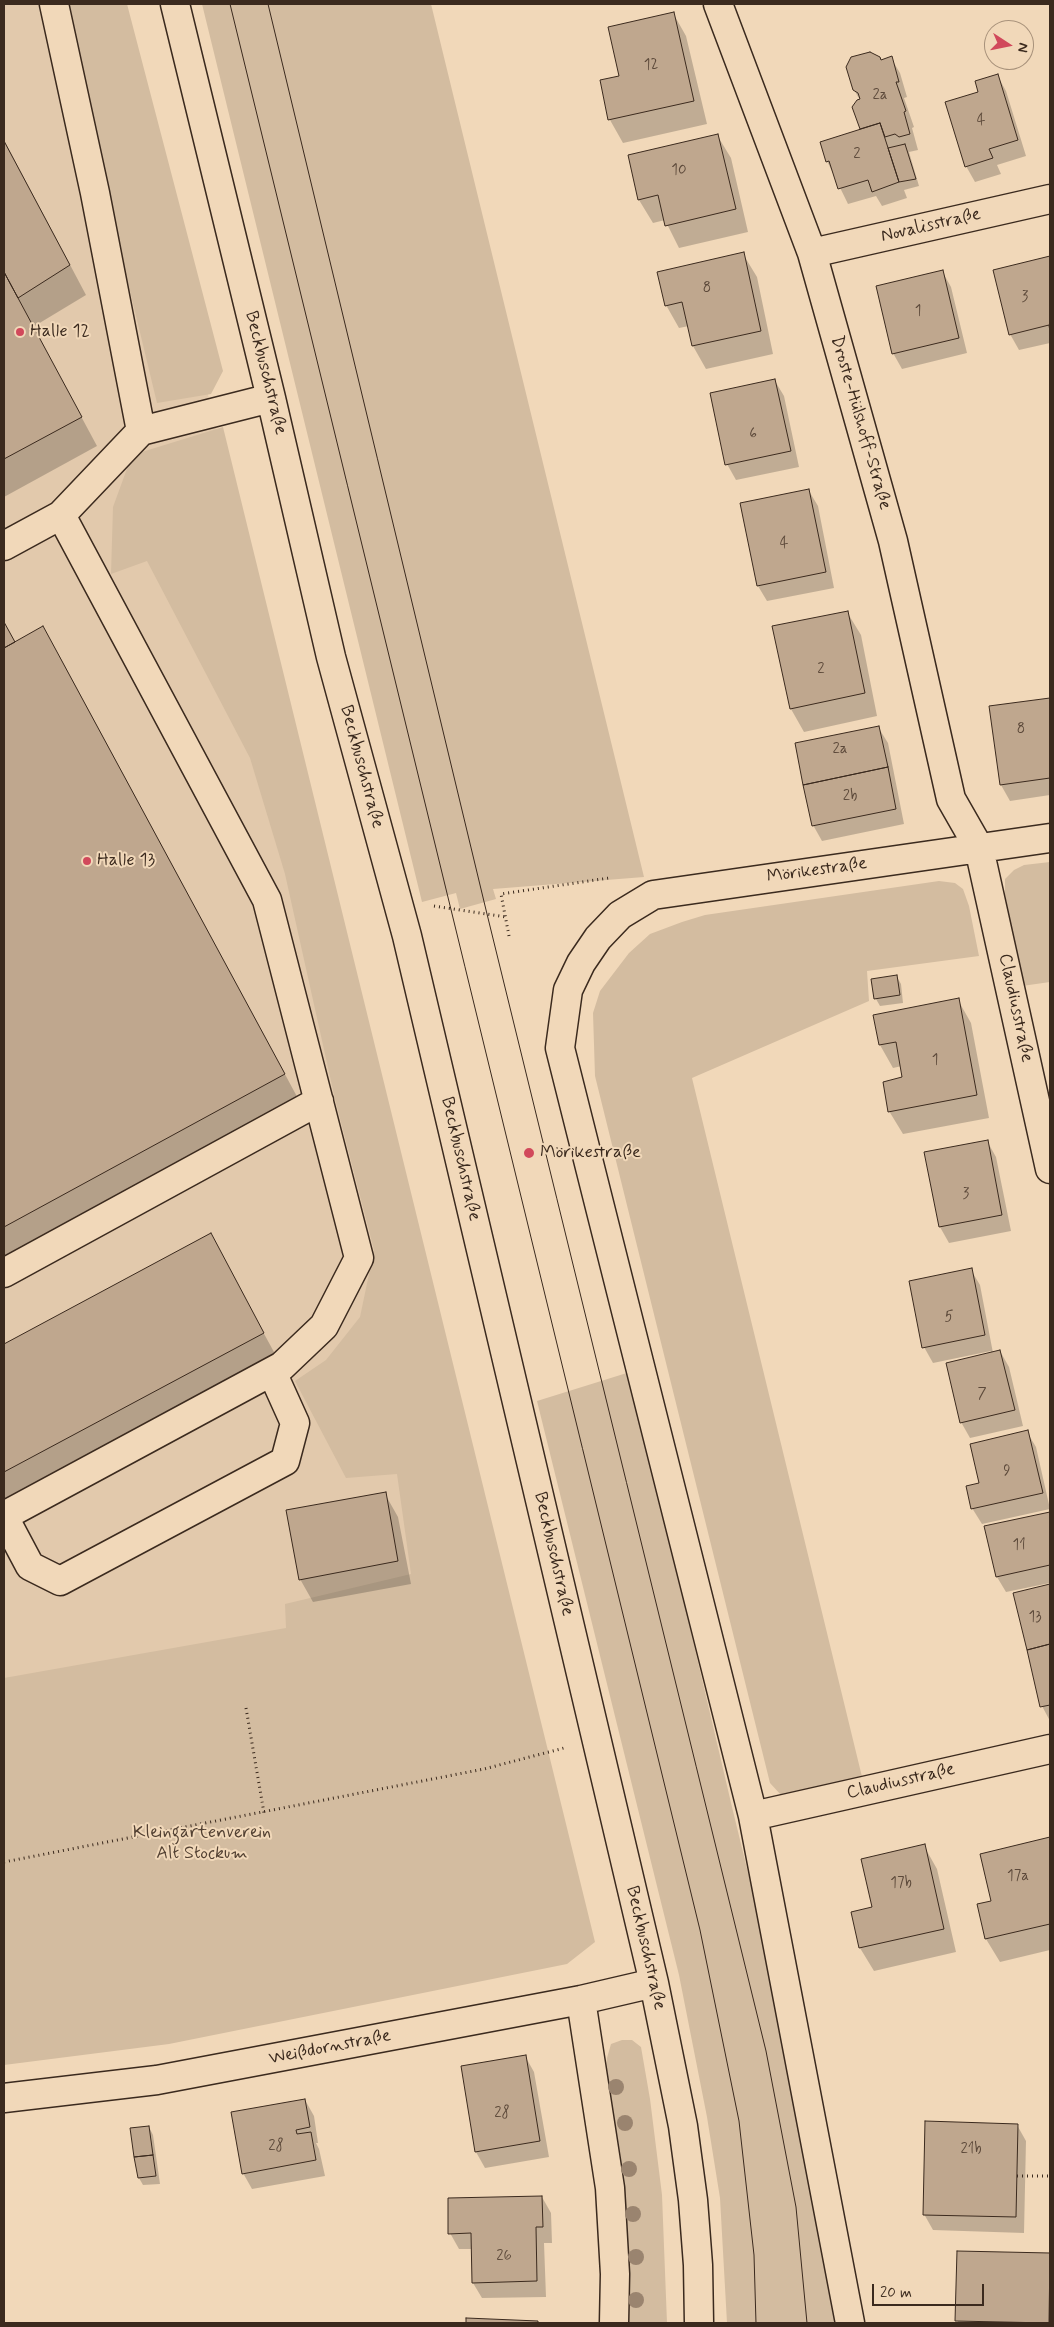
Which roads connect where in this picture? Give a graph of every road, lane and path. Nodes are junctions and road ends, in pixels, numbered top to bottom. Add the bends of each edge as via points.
1 (54, 4) edge
2 (175, 4) edge
3 (718, 4) edge
4 (1050, 199) edge
5 (812, 253) junction
6 (271, 398) junction
7 (141, 431) junction
8 (61, 515) junction
9 (4, 546) edge
10 (1050, 838) edge
11 (980, 848) junction
12 (434, 905) dead end
13 (620, 915) junction
14 (506, 917) junction
15 (509, 936) dead end
16 (319, 1101) junction
17 (1050, 1169) edge
18 (4, 1273) edge
19 (272, 1372) junction
20 (4, 1517) edge
21 (246, 1708) dead end
22 (597, 1740) junction
23 (1050, 1749) edge
24 (264, 1813) junction
25 (753, 1816) junction
26 (4, 1862) edge
27 (654, 1983) junction
28 (581, 2000) junction
29 (4, 2098) edge
30 (1017, 2176) dead end
31 (1050, 2176) edge
32 (614, 2323) edge
33 (699, 2323) edge
34 (850, 2323) edge

1 - 7 street
2 - 6 street, Beckbuschstraße
3 - 5 street, Droste-Hülshoff-Straße
4 - 5 street, Novalisstraße
5 - 11 street, Droste-Hülshoff-Straße via 893,541 951,799
6 - 7 street
6 - 22 street, Beckbuschstraße via 331,657 407,936
7 - 8 street
8 - 9 street
8 - 16 street via 267,900
10 - 11 street, Mörikestraße
11 - 13 street, Mörikestraße via 653,895
11 - 17 street, Claudiusstraße
12 - 14 path
13 - 14 path via 609,878 501,894
13 - 25 street, Mörikestraße via 598,938 568,990 560,1048
14 - 15 path
16 - 18 street
16 - 19 street via 359,1258 324,1326
19 - 20 street
19 - 20 street via 295,1423 285,1461 60,1581 30,1566
21 - 24 path
22 - 24 path via 484,1769
22 - 27 street, Beckbuschstraße
23 - 25 street, Claudiusstraße
24 - 26 path
25 - 34 street
27 - 28 street, Weißdornstraße
27 - 33 street, Beckbuschstraße via 683,2126 696,2237
28 - 29 street, Weißdornstraße via 158,2080
28 - 32 street via 610,2188
30 - 31 path

